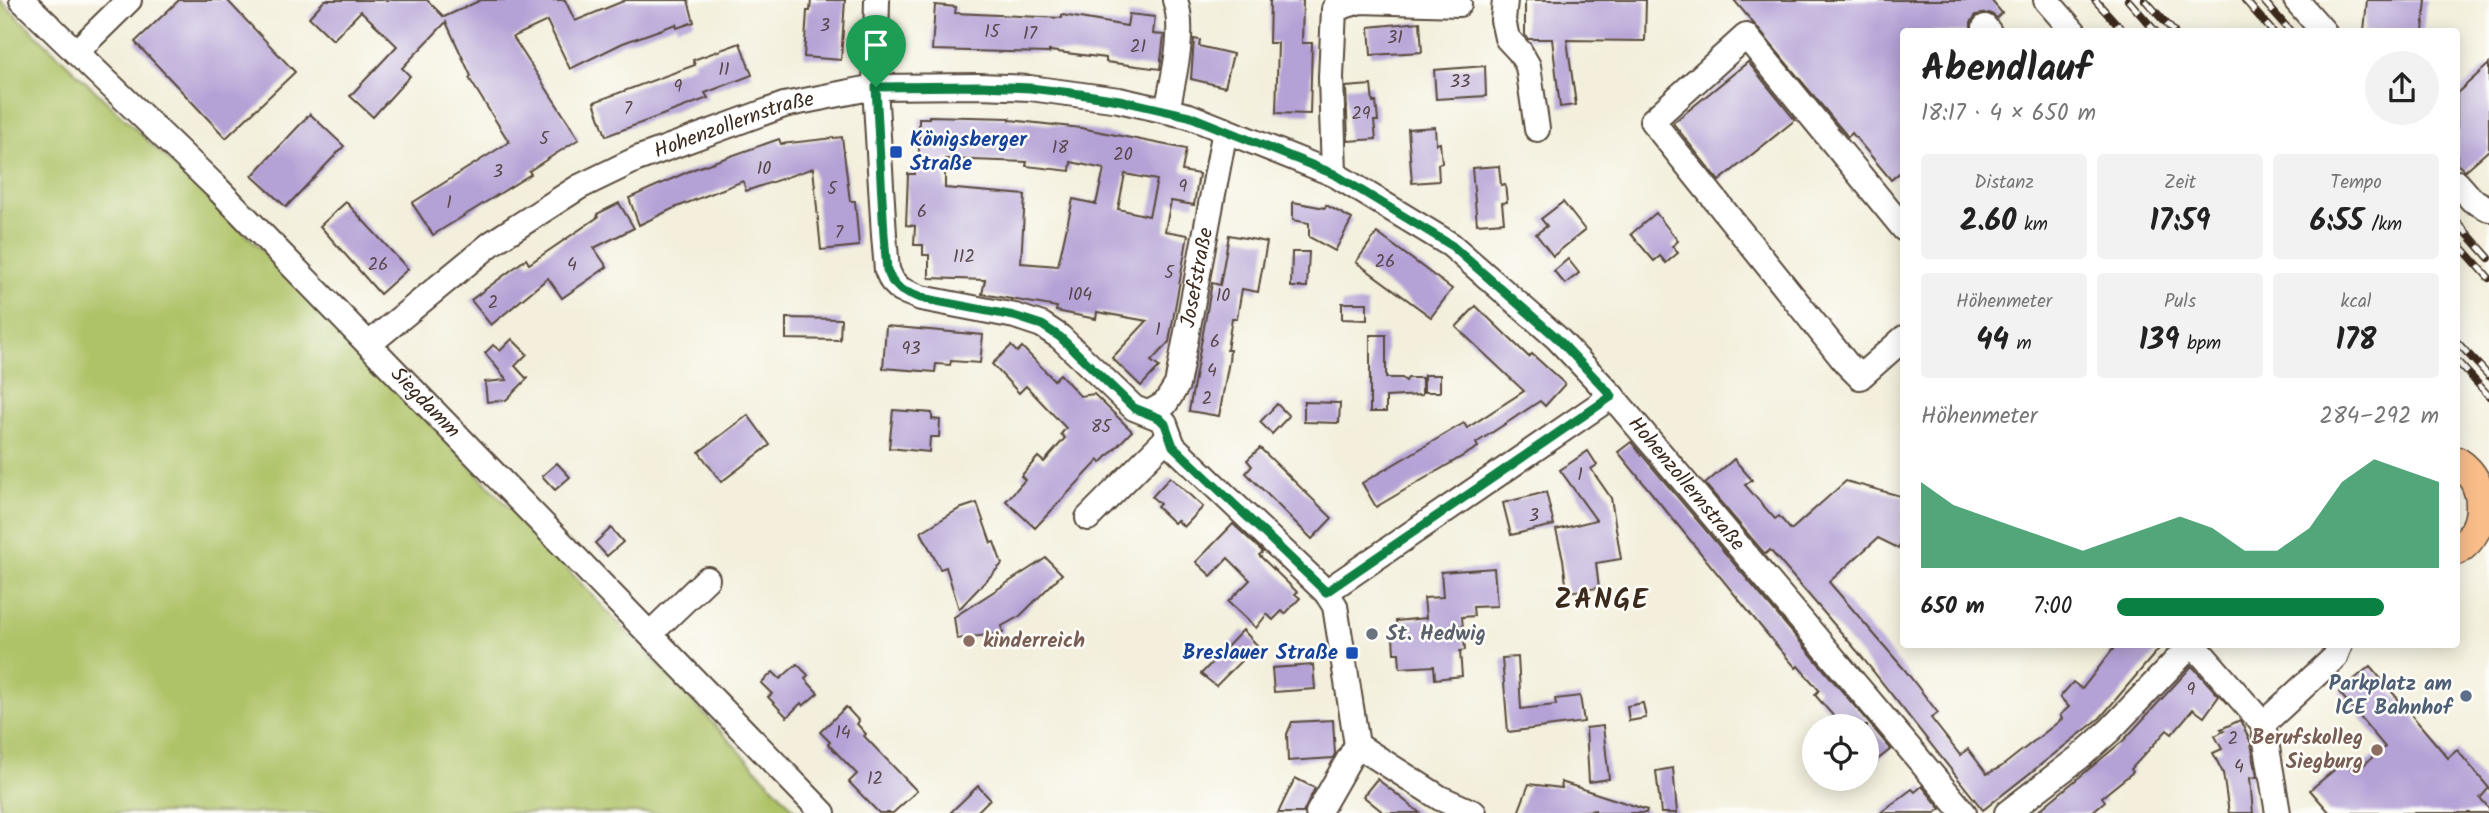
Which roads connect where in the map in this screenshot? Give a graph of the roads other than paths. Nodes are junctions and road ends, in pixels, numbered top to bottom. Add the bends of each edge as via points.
1 (22, 0) edge
2 (129, 0) edge
3 (877, 0) edge
4 (1175, 0) edge
5 (1505, 0) edge
6 (2046, 0) edge
7 (2297, 0) edge
8 (1459, 4) dead end
9 (2070, 28) edge
10 (2321, 28) edge
11 (76, 52) junction
12 (876, 87) junction
13 (1167, 111) junction
14 (1537, 129) dead end
15 (1225, 130) junction
16 (1334, 174) junction
17 (2460, 186) edge
18 (2489, 209) edge
19 (1900, 224) edge
20 (1900, 342) edge
21 (369, 344) junction
22 (1612, 396) junction
23 (1149, 413) junction
24 (1169, 436) junction
25 (2475, 468) edge
26 (1088, 518) dead end
27 (2485, 534) edge
28 (2460, 548) edge
29 (707, 579) dead end
30 (1326, 592) junction
31 (651, 633) junction
32 (2188, 648) edge
33 (2196, 648) edge
34 (2338, 648) edge
35 (2263, 724) junction
36 (1357, 745) junction
37 (822, 813) edge
38 (1318, 813) edge
39 (1474, 813) edge
40 (1964, 813) edge
41 (2007, 813) edge
42 (2278, 813) edge

1 - 11 street, Siegdamm
2 - 11 street
3 - 12 street
4 - 13 street via 1179,28
5 - 14 street via 1507,38 1528,66
6 - 9 street
7 - 10 street
8 - 16 street via 1360,1 1334,9
11 - 21 street, Siegdamm
12 - 13 street, Hohenzollernstraße via 1030,88
12 - 21 street, Hohenzollernstraße via 784,105 662,150 579,187 492,243
12 - 23 street via 887,270 892,281 912,296 1042,325 1134,408
13 - 15 street, Hohenzollernstraße
15 - 16 street, Hohenzollernstraße
15 - 23 street, Josefstraße via 1177,385 1166,404
16 - 22 street, Hohenzollernstraße via 1451,245 1557,338
17 - 18 street
19 - 20 street via 1746,36 1652,121 1860,377
21 - 31 street, Siegdamm
22 - 30 street
22 - 40 street, Hohenzollernstraße
23 - 24 street via 1165,424
24 - 26 street
24 - 30 street via 1173,446
25 - 27 main road via 2488,503
27 - 28 main road
29 - 31 street
30 - 36 street via 1335,606
31 - 37 street, Siegdamm
32 - 41 street via 2100,739
33 - 35 street
34 - 35 street
35 - 42 street
36 - 38 street
36 - 39 street via 1440,798

